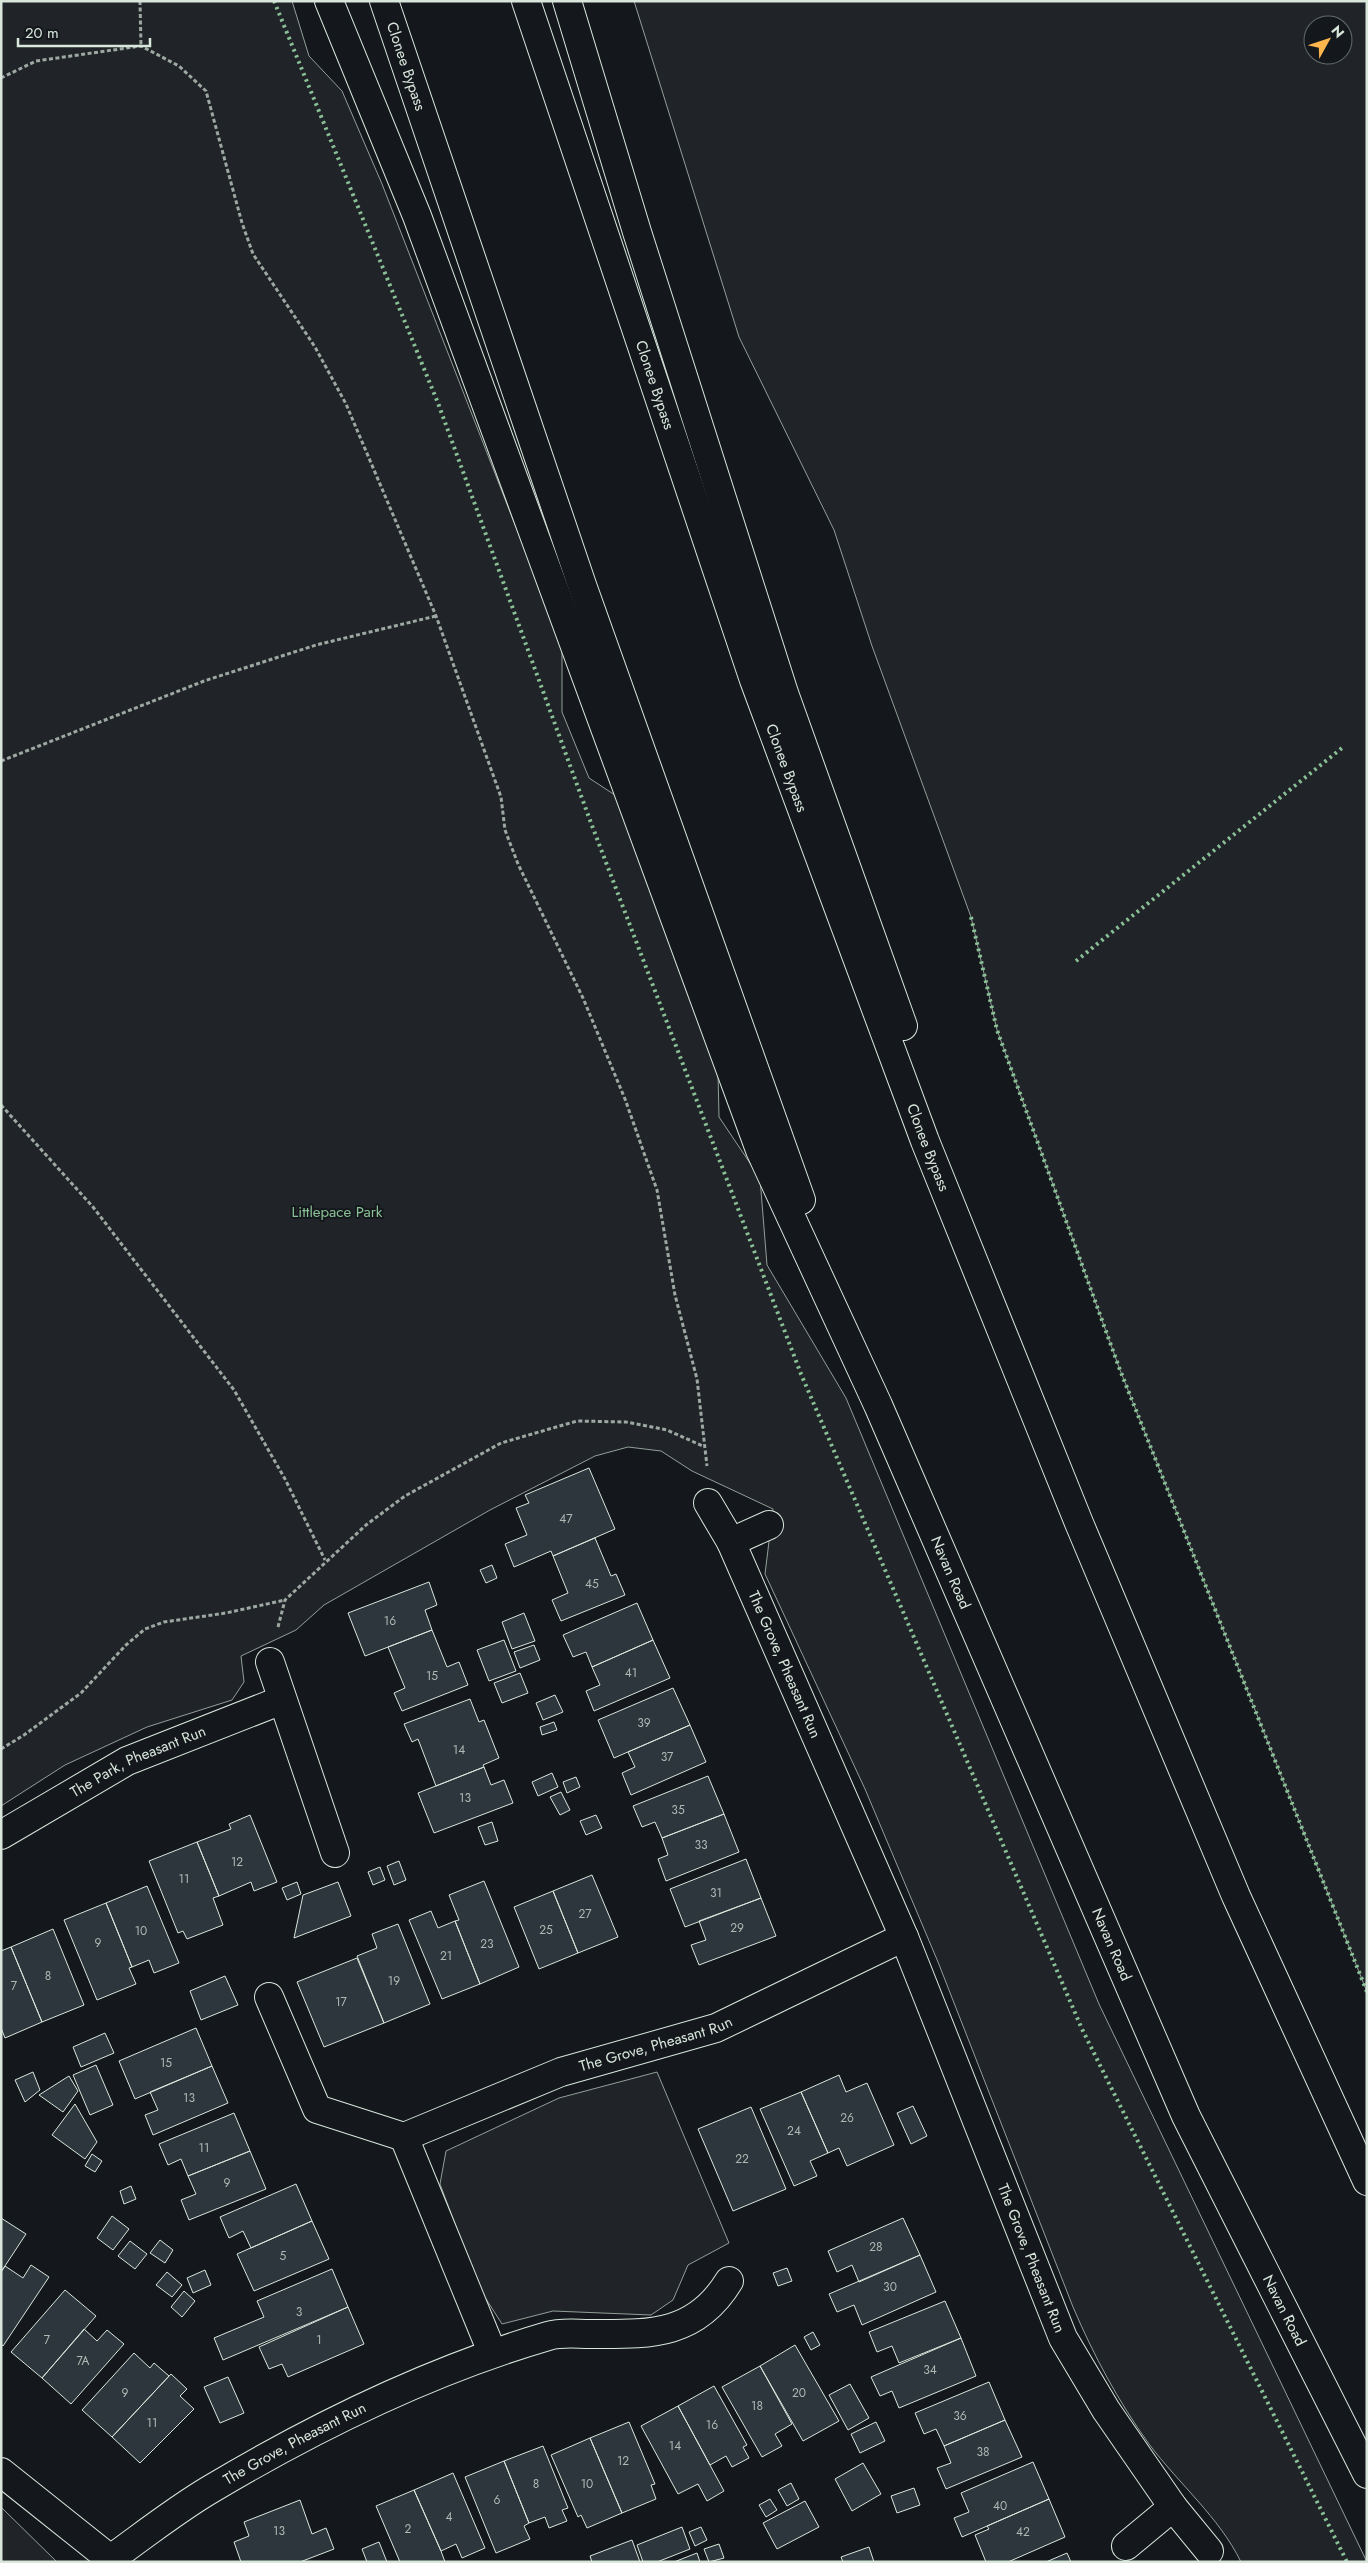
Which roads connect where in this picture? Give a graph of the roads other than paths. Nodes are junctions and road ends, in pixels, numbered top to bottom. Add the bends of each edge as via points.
1 (329, 1) edge
2 (384, 1) edge
3 (526, 1) edge
4 (568, 1) edge
5 (878, 1405) junction
6 (708, 1503) road end
7 (1079, 1523) junction
8 (769, 1525) dead end
9 (731, 1542) junction
10 (270, 1662) road end
11 (282, 1700) junction
12 (1, 1835) edge
13 (335, 1853) dead end
14 (904, 1937) junction
15 (269, 1997) dead end
16 (404, 2137) junction
17 (1367, 2181) edge
18 (729, 2281) dead end
19 (492, 2352) junction
20 (1, 2472) edge
21 (1367, 2474) edge
22 (1172, 2507) junction
23 (1126, 2546) dead end
24 (1210, 2551) dead end
25 (113, 2560) edge

1 - 5 main road via 420,226 760,1150
2 - 5 main road, Clonee Bypass via 585,594 779,1140
3 - 7 main road, Clonee Bypass via 754,680 925,1141
4 - 7 main road via 637,232 784,693
5 - 21 main road, Navan Road via 1186,2116
6 - 9 main road, The Grove, Pheasant Run
7 - 17 main road via 1236,1896
8 - 9 main road
9 - 14 main road, The Grove, Pheasant Run
10 - 11 main road
11 - 12 main road, The Park, Pheasant Run via 127,1762
11 - 13 main road
14 - 16 main road, The Grove, Pheasant Run via 716,2028 561,2072
14 - 22 main road, The Grove, Pheasant Run via 1063,2338 1106,2410
15 - 16 main road via 317,2109
16 - 19 main road
18 - 19 main road, The Grove, Pheasant Run via 718,2300 702,2314 671,2328 638,2334 554,2334
19 - 25 main road, The Grove, Pheasant Run via 322,2429 210,2489
20 - 25 main road
22 - 23 main road
22 - 24 main road, The Grove, Pheasant Run

